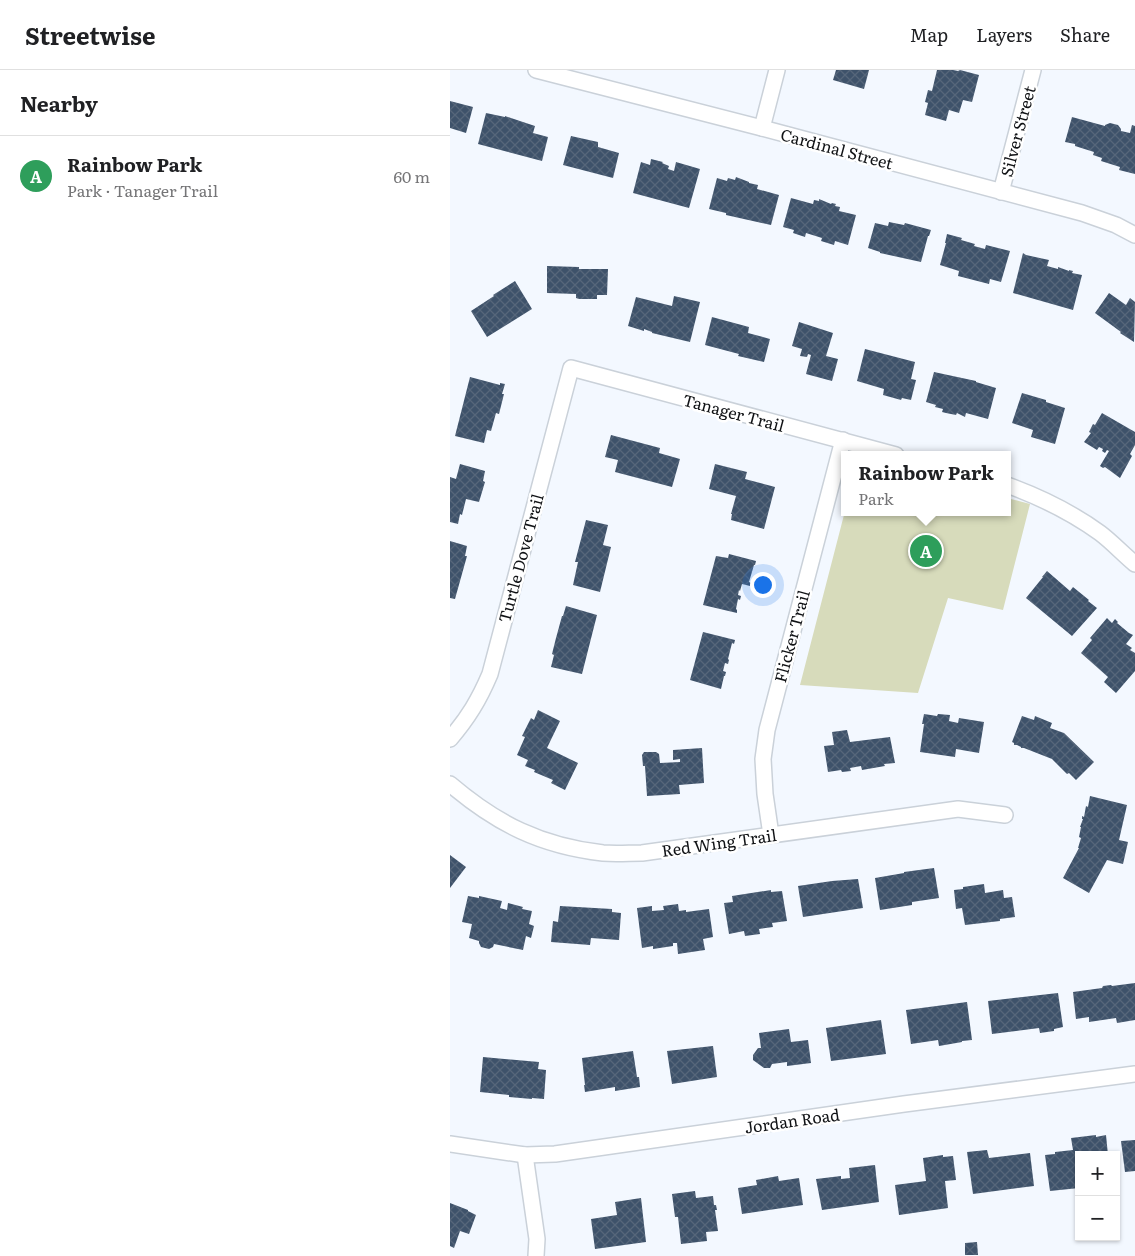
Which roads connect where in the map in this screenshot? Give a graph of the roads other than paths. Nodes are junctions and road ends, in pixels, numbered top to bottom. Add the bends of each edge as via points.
1 (536, 70) edge
2 (777, 70) edge
3 (1033, 70) edge
4 (762, 128) junction
5 (1001, 192) junction
6 (1135, 235) edge
7 (571, 368) joint
8 (843, 440) junction
9 (882, 451) edge
10 (1011, 486) edge
11 (1135, 564) edge
12 (450, 739) edge
13 (450, 784) edge
14 (1005, 815) dead end
15 (771, 835) junction
16 (1135, 1074) edge
17 (450, 1144) edge
18 (525, 1155) junction
19 (536, 1256) edge

1 - 4 street, Cardinal Street
2 - 4 street
3 - 5 street, Silver Street
4 - 5 street, Cardinal Street
5 - 6 street, Cardinal Street via 1082,213
7 - 8 street, Tanager Trail
7 - 12 street, Turtle Dove Trail via 490,674 464,724
8 - 9 street, Tanager Trail
8 - 15 street, Flicker Trail via 767,730 763,759
10 - 11 street via 1066,510
13 - 15 street, Red Wing Trail via 498,820 534,837 571,848 605,853 642,853
14 - 15 street, Red Wing Trail via 958,809
16 - 18 street, Jordan Road via 555,1154
17 - 18 street, Jordan Road
18 - 19 street

